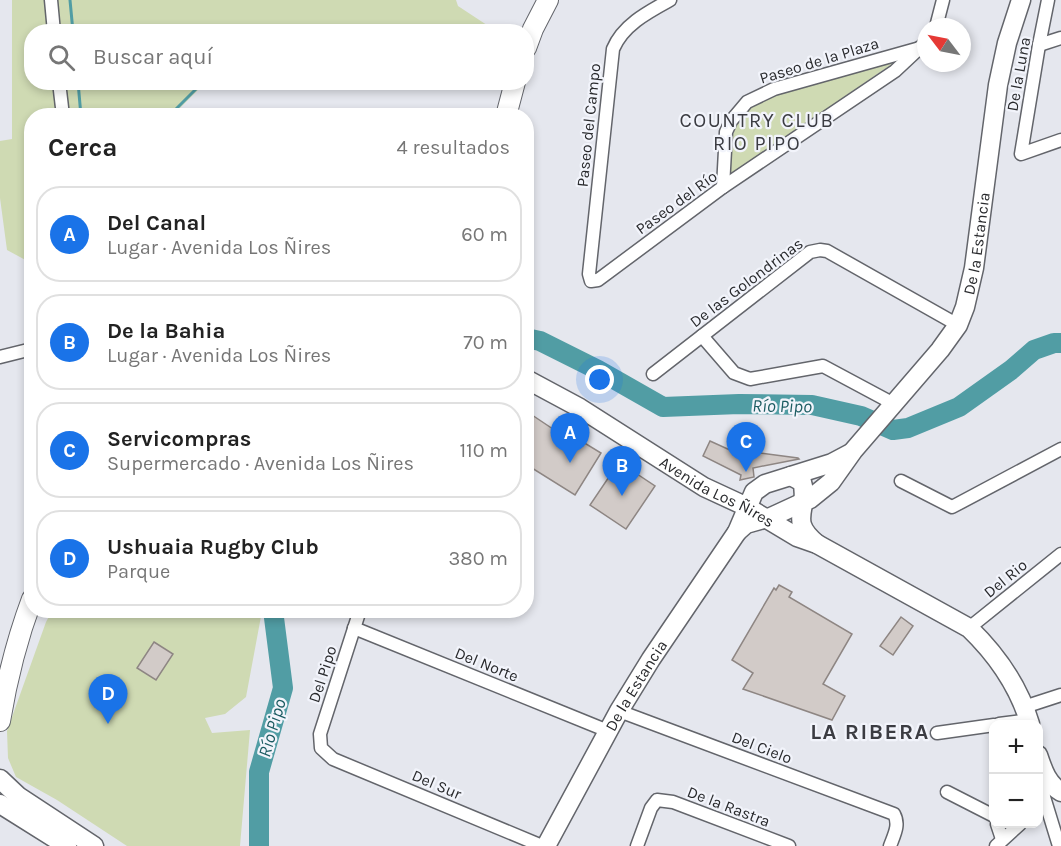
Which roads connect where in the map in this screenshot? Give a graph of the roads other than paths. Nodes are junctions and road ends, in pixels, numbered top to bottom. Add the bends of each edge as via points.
1 (51, 0) edge
2 (548, 0) edge
3 (670, 0) edge
4 (943, 0) edge
5 (1021, 0) edge
6 (1048, 0) edge
7 (938, 18) edge
8 (53, 24) edge
9 (534, 27) edge
10 (1061, 38) edge
11 (1039, 45) junction
12 (917, 47) edge
13 (917, 51) edge
14 (60, 90) edge
15 (513, 90) edge
16 (62, 108) edge
17 (508, 108) edge
18 (1061, 140) edge
19 (723, 188) junction
20 (591, 281) joint
21 (958, 324) junction
22 (702, 336) junction
23 (24, 351) edge
24 (0, 357) edge
25 (653, 374) dead end
26 (534, 375) edge
27 (534, 383) edge
28 (894, 404) junction
29 (857, 446) junction
30 (1061, 449) edge
31 (673, 462) junction
32 (791, 476) junction
33 (901, 481) dead end
34 (765, 484) junction
35 (804, 502) junction
36 (747, 508) junction
37 (765, 519) junction
38 (737, 532) junction
39 (817, 544) junction
40 (1061, 554) edge
41 (25, 618) edge
42 (357, 618) edge
43 (354, 628) junction
44 (969, 628) junction
45 (8, 673) junction
46 (0, 693) edge
47 (1061, 695) edge
48 (619, 711) junction
49 (1027, 717) edge
50 (0, 721) edge
51 (989, 726) edge
52 (608, 730) junction
53 (937, 733) dead end
54 (321, 748) joint
55 (1043, 768) edge
56 (0, 779) edge
57 (946, 792) dead end
58 (1052, 799) edge
59 (0, 804) edge
60 (989, 814) edge
61 (1015, 828) edge
62 (999, 842) edge
63 (67, 846) edge
64 (94, 846) edge
65 (544, 846) edge
66 (636, 846) edge
67 (789, 846) edge
68 (890, 846) edge
69 (1059, 846) edge

1 - 8 street
2 - 9 main road
3 - 20 street, Paseo del Campo via 624,30 613,49
4 - 7 street
5 - 21 street, De la Estancia via 998,85 974,268
6 - 11 street, De la Luna
10 - 11 street
11 - 18 street, De la Luna via 1021,154
12 - 19 street, Paseo de la Plaza via 774,89 747,102 726,132
13 - 19 street, Paseo del Río via 890,75
14 - 16 street
15 - 17 main road
19 - 20 street, Paseo del Río via 598,280
21 - 22 street, De las Golondrinas via 820,249 810,252
21 - 28 street, De la Estancia
22 - 25 street, De las Golondrinas
22 - 28 street via 740,377 750,379 823,366
23 - 24 street
26 - 31 street, Avenida Los Ñires via 586,400
27 - 31 street, Avenida Los Ñires
28 - 29 street, De la Estancia
29 - 32 street, De la Estancia via 832,464
29 - 35 street, De la Estancia via 831,482
30 - 33 street via 952,507
31 - 34 street, Avenida Los Ñires via 734,488
31 - 36 street, Avenida Los Ñires via 704,487
32 - 34 street, De la Estancia
32 - 35 street, Avenida Los Ñires via 802,482
34 - 36 street, De la Estancia via 754,492
35 - 37 street, De la Estancia
35 - 39 street, Avenida Los Ñires via 801,524
36 - 37 street, Avenida Los Ñires
36 - 38 street, De la Estancia
37 - 38 street, De la Estancia via 746,524
37 - 39 street, Avenida Los Ñires
38 - 48 street, De la Estancia
39 - 44 street, Avenida Los Ñires
40 - 44 street, Del Rio
41 - 45 main road
42 - 43 street, Del Pipo
43 - 52 street, Del Norte
43 - 54 street, Del Pipo via 320,734
44 - 49 street, Avenida Los Ñires via 997,659
45 - 46 main road
45 - 50 main road
47 - 49 street
48 - 52 street, De la Estancia
48 - 68 street, Del Cielo via 894,814 897,826
51 - 53 street
52 - 65 street, De la Estancia
54 - 65 street, Del Sur via 333,759
55 - 58 street
56 - 64 street via 18,796
57 - 60 street
58 - 69 street
59 - 63 street
61 - 62 street
66 - 67 street, De la Rastra via 657,800 673,802

